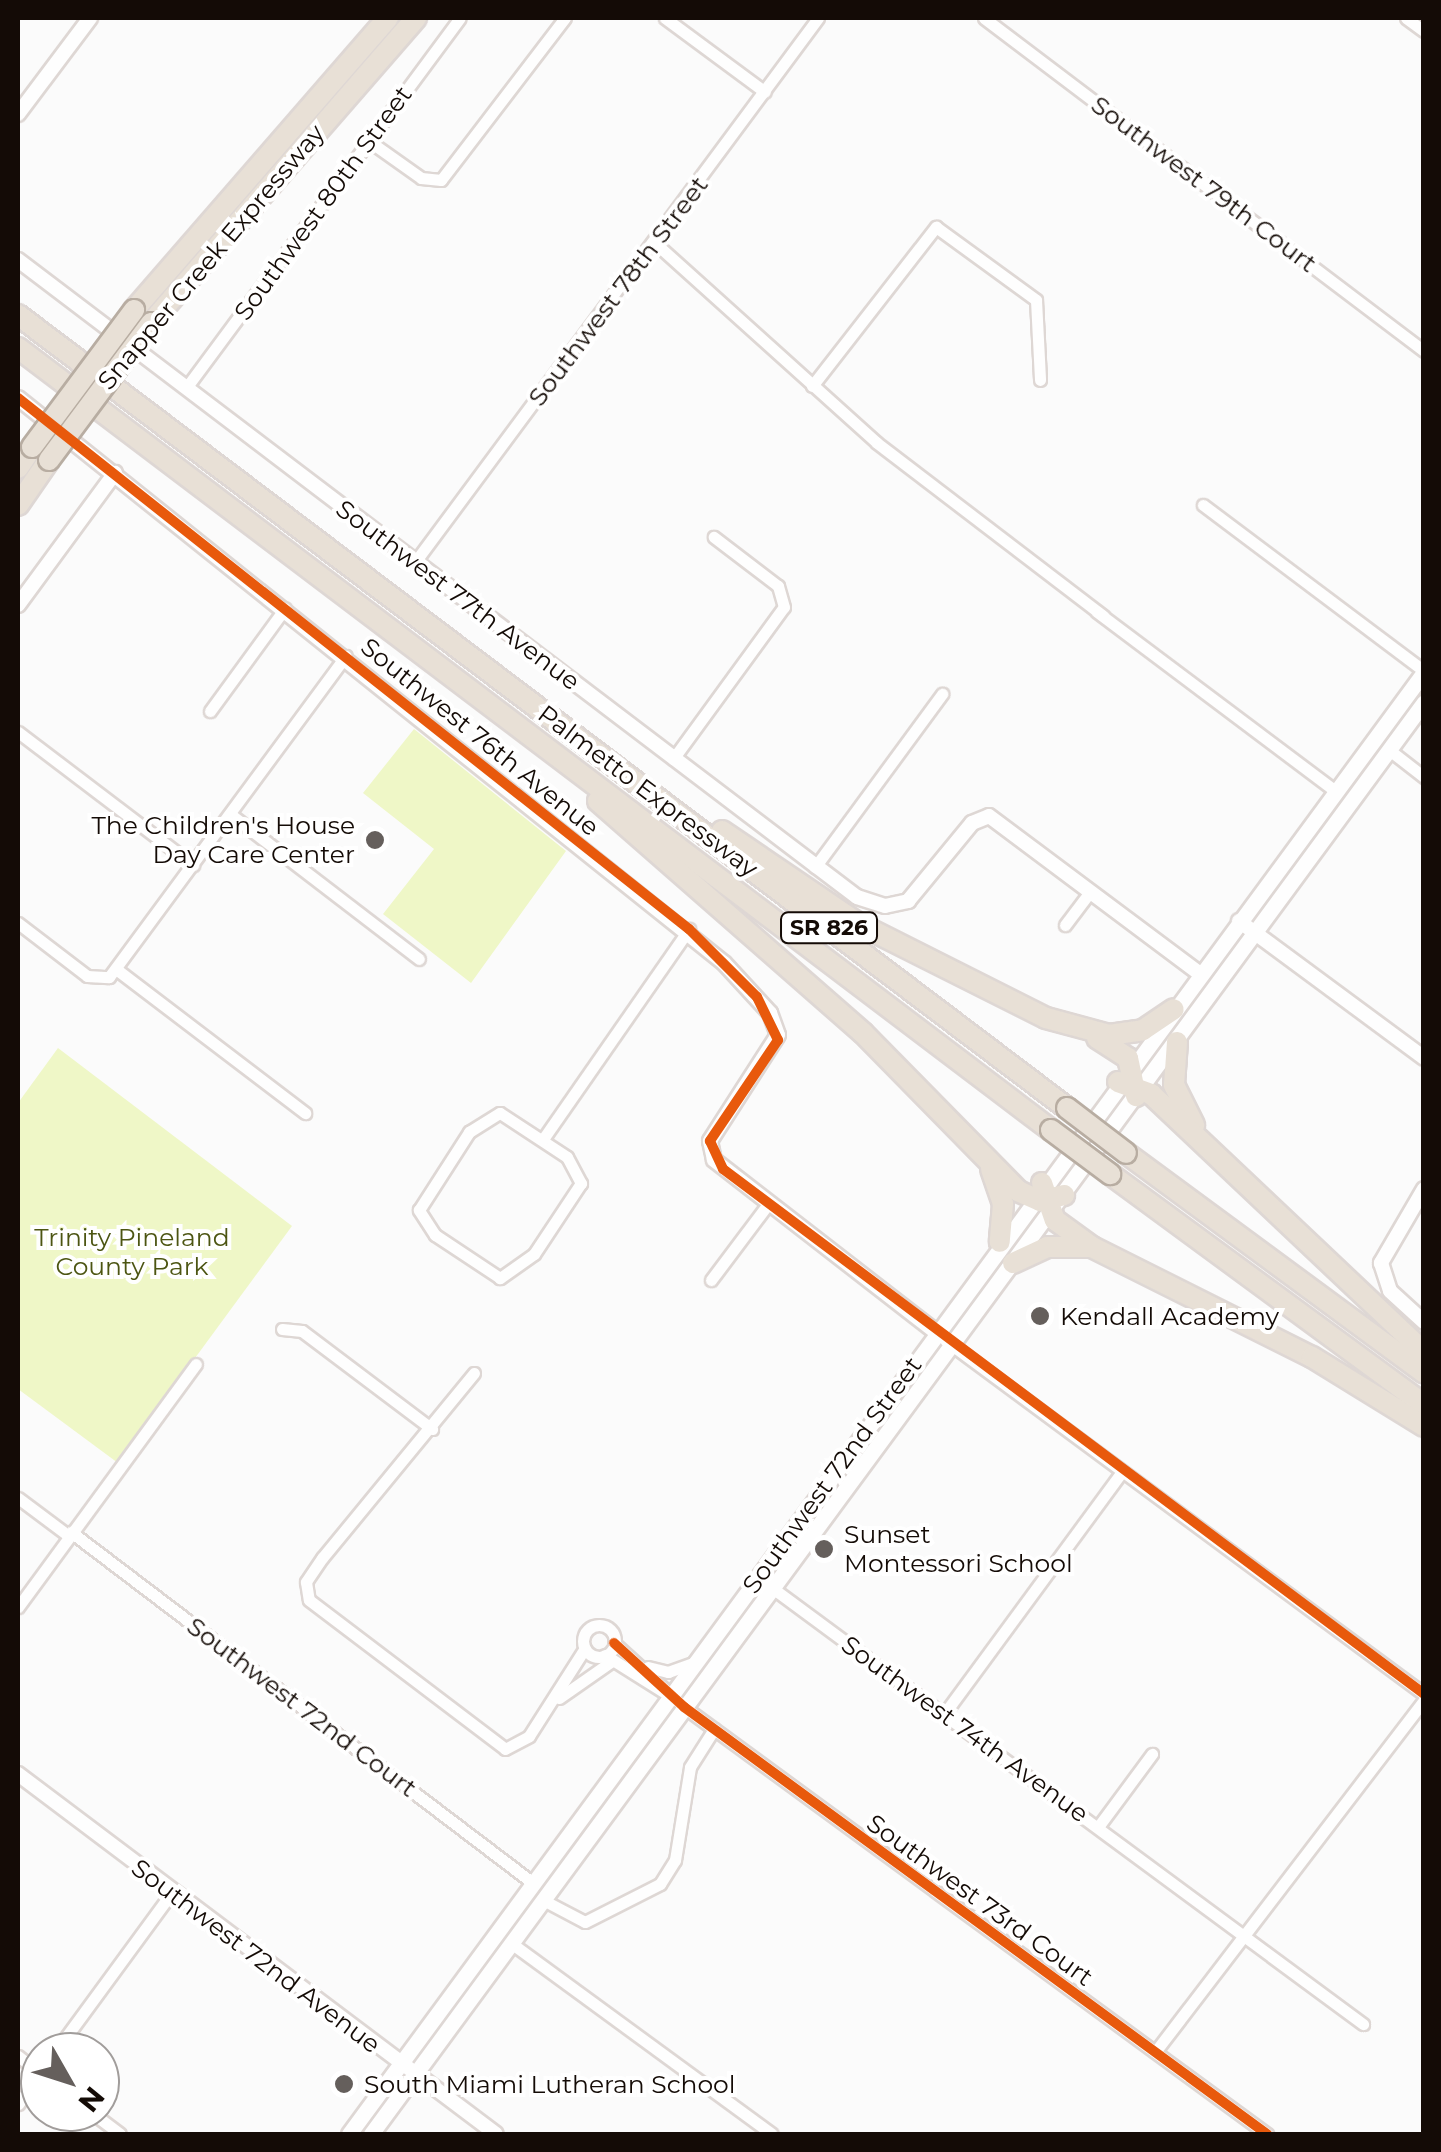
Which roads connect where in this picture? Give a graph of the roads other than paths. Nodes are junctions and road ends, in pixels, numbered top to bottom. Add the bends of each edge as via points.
1 (90, 18) edge
2 (388, 18) edge
3 (416, 18) edge
4 (460, 18) edge
5 (565, 18) edge
6 (665, 18) edge
7 (818, 18) edge
8 (984, 18) edge
9 (1406, 18) edge
10 (1424, 31) edge
11 (764, 92) junction
12 (18, 114) edge
13 (370, 141) junction
14 (654, 242) junction
15 (18, 260) edge
16 (18, 300) edge
17 (18, 316) edge
18 (143, 317) junction
19 (44, 335) junction
20 (18, 348) edge
21 (1424, 351) edge
22 (18, 360) edge
23 (1040, 380) dead end
24 (812, 386) junction
25 (186, 388) junction
26 (77, 394) junction
27 (18, 398) edge
28 (41, 453) junction
29 (18, 468) edge
30 (115, 473) junction
31 (18, 505) edge
32 (1204, 505) dead end
33 (714, 537) dead end
34 (415, 562) junction
35 (18, 605) edge
36 (285, 608) junction
37 (346, 656) junction
38 (1424, 672) edge
39 (942, 694) dead end
40 (1424, 702) edge
41 (210, 711) dead end
42 (18, 732) edge
43 (592, 746) junction
44 (1388, 749) junction
45 (673, 758) junction
46 (578, 771) junction
47 (1424, 776) edge
48 (1335, 792) junction
49 (1350, 802) junction
50 (230, 814) junction
51 (193, 865) junction
52 (814, 867) junction
53 (1090, 892) junction
54 (1239, 921) junction
55 (18, 923) edge
56 (1065, 926) dead end
57 (688, 930) junction
58 (1254, 932) junction
59 (420, 959) dead end
60 (116, 969) junction
61 (1200, 974) junction
62 (1216, 987) junction
63 (1174, 1009) junction
64 (1092, 1034) junction
65 (1177, 1042) junction
66 (1424, 1058) edge
67 (1133, 1084) junction
68 (305, 1112) dead end
69 (543, 1138) junction
70 (1203, 1140) junction
71 (988, 1163) junction
72 (1424, 1189) edge
73 (1048, 1198) junction
74 (768, 1204) junction
75 (1000, 1242) junction
76 (1092, 1247) junction
77 (1012, 1263) junction
78 (711, 1280) dead end
79 (1424, 1322) edge
80 (282, 1329) dead end
81 (937, 1333) junction
82 (951, 1345) junction
83 (1424, 1352) edge
84 (196, 1364) dead end
85 (474, 1373) dead end
86 (1424, 1374) edge
87 (1424, 1405) edge
88 (1424, 1426) edge
89 (432, 1428) junction
90 (836, 1470) junction
91 (1122, 1472) junction
92 (852, 1480) junction
93 (18, 1498) edge
94 (70, 1534) junction
95 (758, 1577) junction
96 (772, 1588) junction
97 (18, 1607) edge
98 (614, 1643) junction
99 (585, 1648) junction
100 (608, 1658) junction
101 (695, 1662) junction
102 (639, 1664) junction
103 (566, 1681) junction
104 (580, 1690) junction
105 (670, 1696) junction
106 (559, 1698) junction
107 (1424, 1698) edge
108 (684, 1708) junction
109 (944, 1714) junction
110 (714, 1729) junction
111 (1152, 1754) dead end
112 (18, 1774) edge
113 (1098, 1827) junction
114 (544, 1868) junction
115 (533, 1882) junction
116 (172, 1892) junction
117 (543, 1900) junction
118 (1242, 1933) junction
119 (511, 1943) junction
120 (1364, 2024) dead end
121 (70, 2032) edge
122 (1155, 2052) junction
123 (399, 2064) junction
124 (414, 2075) junction
125 (348, 2134) edge
126 (371, 2134) edge
127 (496, 2134) edge
128 (772, 2134) edge
129 (1267, 2134) edge

1 - 12 street
2 - 18 highway, Snapper Creek Expressway
3 - 18 highway, Snapper Creek Expressway
4 - 13 street, Southwest 80th Street
5 - 13 street via 438,182 420,178
6 - 11 street
7 - 11 street, Southwest 78th Street
8 - 21 street, Southwest 79th Court
9 - 10 street
11 - 14 street, Southwest 78th Street
13 - 25 street, Southwest 80th Street
14 - 24 street
14 - 34 street, Southwest 78th Street
15 - 25 street, Southwest 77th Avenue
16 - 19 highway
17 - 19 highway, Palmetto Expressway / SR 826
18 - 28 highway, Snapper Creek Expressway, bridge
19 - 43 highway, Palmetto Expressway / SR 826
20 - 26 highway, Palmetto Expressway / SR 826
22 - 26 highway
23 - 24 street via 1036,300 936,227
24 - 48 street
25 - 34 street, Southwest 77th Avenue
26 - 46 highway, Palmetto Expressway / SR 826
27 - 30 street, Southwest 76th Avenue
28 - 29 highway, Snapper Creek Expressway
28 - 31 highway, Snapper Creek Expressway
30 - 35 street
30 - 36 street, Southwest 76th Avenue
32 - 38 street
33 - 45 street via 784,596 778,619
34 - 45 street, Southwest 77th Avenue
36 - 37 street, Southwest 76th Avenue
36 - 41 street
37 - 50 street
37 - 57 street, Southwest 76th Avenue
38 - 48 main road, Southwest 72nd Street
39 - 52 street
40 - 44 main road, Southwest 72nd Street
42 - 51 street
43 - 64 highway via 636,768 858,924 1015,1005
43 - 86 highway, Palmetto Expressway / SR 826, bridge
44 - 47 street
44 - 49 main road, Southwest 72nd Street
45 - 52 street, Southwest 77th Avenue
46 - 71 highway via 583,788 863,1034
46 - 87 highway, Palmetto Expressway / SR 826, bridge
48 - 49 main road
48 - 54 main road, Southwest 72nd Street
49 - 58 main road, Southwest 72nd Street
50 - 51 street
50 - 59 street
51 - 60 street
52 - 53 street, Southwest 77th Avenue via 868,902 908,901 983,816
53 - 56 street
53 - 61 street
54 - 58 street
54 - 61 main road, Southwest 72nd Street
55 - 60 street via 101,980
57 - 69 street
57 - 74 street, Southwest 76th Avenue via 762,1002 778,1032 770,1057 710,1141 715,1162
58 - 62 main road, Southwest 72nd Street
58 - 66 street
60 - 68 street
61 - 62 main road
61 - 63 main road, Southwest 72nd Street
62 - 65 main road, Southwest 72nd Street
63 - 64 highway via 1137,1032
63 - 67 main road, Southwest 72nd Street
64 - 67 highway
65 - 67 main road, Southwest 72nd Street
65 - 70 highway via 1176,1093
67 - 70 highway
67 - 73 main road, Southwest 72nd Street
67 - 73 main road, Southwest 72nd Street
69 - 69 street via 576,1167 580,1186 534,1254 506,1277 482,1270 420,1218 424,1193 486,1116 504,1114
70 - 83 highway
71 - 73 highway
71 - 75 highway via 1002,1197
72 - 79 street via 1384,1249 1386,1283
73 - 75 main road, Southwest 72nd Street
73 - 76 highway
73 - 77 main road, Southwest 72nd Street
74 - 78 street
74 - 81 street
75 - 81 main road, Southwest 72nd Street
76 - 77 highway via 1047,1248
76 - 88 highway via 1312,1357
77 - 82 main road, Southwest 72nd Street
80 - 89 street via 302,1330
81 - 82 street
81 - 90 main road, Southwest 72nd Street
82 - 91 street
82 - 92 main road, Southwest 72nd Street
84 - 94 street
85 - 89 street
89 - 106 street via 310,1575 308,1600 500,1748 521,1745
90 - 92 main road
90 - 95 main road, Southwest 72nd Street
91 - 107 street
91 - 109 street
92 - 96 main road, Southwest 72nd Street
93 - 94 street, Southwest 72nd Court
94 - 97 street
94 - 115 street, Southwest 72nd Court
95 - 96 street, Southwest 74th Avenue
95 - 101 main road, Southwest 72nd Street
96 - 108 main road, Southwest 72nd Street
96 - 109 street, Southwest 74th Avenue
98 - 99 street via 610,1630 595,1626 584,1634
98 - 100 street
98 - 102 street
99 - 100 street
99 - 103 street
100 - 104 street
100 - 105 street
101 - 102 street via 665,1672
101 - 105 main road, Southwest 72nd Street
102 - 105 street
103 - 104 street
103 - 106 street
104 - 106 street
105 - 108 street, Southwest 73rd Court
105 - 114 main road, Southwest 72nd Street
107 - 118 street
108 - 110 street, Southwest 73rd Court
108 - 117 main road, Southwest 72nd Street
109 - 113 street, Southwest 74th Avenue
110 - 117 street via 690,1768 675,1860 660,1884 585,1922
110 - 122 street, Southwest 73rd Court
111 - 113 street, Southwest 74th Avenue
112 - 116 street, Southwest 72nd Avenue
113 - 118 street
114 - 115 main road, Southwest 72nd Street
114 - 117 main road
115 - 123 main road, Southwest 72nd Street
116 - 121 street
116 - 123 street, Southwest 72nd Avenue
117 - 119 main road, Southwest 72nd Street
118 - 120 street
118 - 122 street
119 - 124 main road, Southwest 72nd Street
119 - 128 street
122 - 129 street, Southwest 73rd Court
123 - 124 street, Southwest 72nd Avenue
123 - 125 main road, Southwest 72nd Street
124 - 126 main road, Southwest 72nd Street
124 - 127 street, Southwest 72nd Avenue

